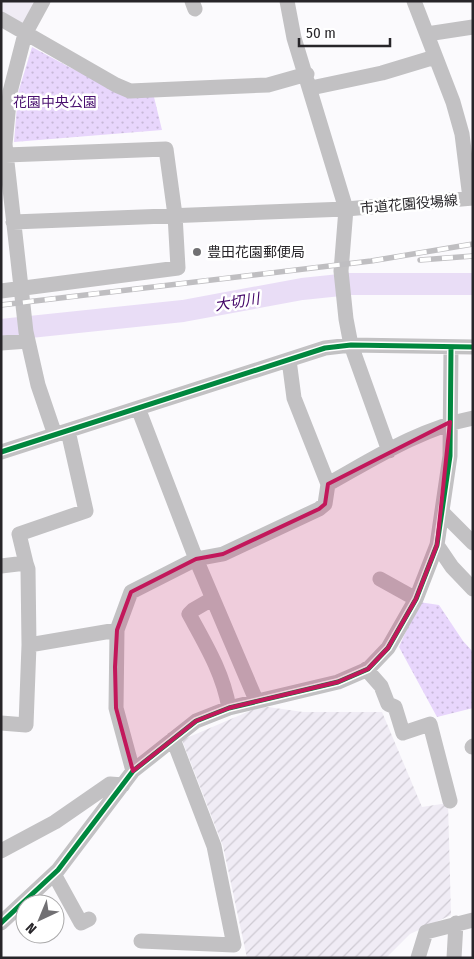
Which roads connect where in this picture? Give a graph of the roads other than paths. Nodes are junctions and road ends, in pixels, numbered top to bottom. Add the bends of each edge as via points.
1 (43, 1) edge
2 (287, 1) edge
3 (414, 1) edge
4 (1, 19) edge
5 (473, 27) edge
6 (25, 34) junction
7 (427, 34) junction
8 (435, 56) junction
9 (309, 81) junction
10 (5, 96) edge
11 (6, 156) junction
12 (472, 198) edge
13 (346, 210) junction
14 (175, 215) junction
15 (13, 222) junction
16 (21, 290) junction
17 (1, 291) edge
18 (26, 330) junction
19 (1, 343) edge
20 (351, 345) junction
21 (451, 347) junction
22 (473, 347) edge
23 (289, 360) junction
24 (138, 408) junction
25 (473, 418) edge
26 (450, 422) junction
27 (61, 433) junction
28 (389, 451) junction
29 (1, 452) edge
30 (328, 484) junction
31 (442, 512) junction
32 (473, 543) edge
33 (437, 545) junction
34 (196, 559) junction
35 (26, 563) junction
36 (1, 566) edge
37 (380, 579) dead end
38 (473, 589) edge
39 (212, 599) junction
40 (416, 600) junction
41 (116, 630) junction
42 (29, 645) junction
43 (366, 669) junction
44 (256, 700) junction
45 (229, 708) junction
46 (1, 723) edge
47 (173, 739) junction
48 (133, 771) junction
49 (123, 785) junction
50 (450, 801) dead end
51 (1, 851) edge
52 (54, 874) junction
53 (89, 919) dead end
54 (473, 920) edge
55 (1, 923) edge
56 (456, 924) junction
57 (141, 941) dead end
58 (230, 951) edge
59 (418, 958) edge
60 (454, 958) edge

1 - 6 street
2 - 9 street via 294,38
3 - 7 street
4 - 6 street
5 - 7 street
6 - 9 street via 130,90
6 - 10 street
7 - 8 street
8 - 9 street via 382,74
8 - 12 street via 462,134
9 - 13 street
10 - 11 street
11 - 14 street via 166,148
11 - 15 street
12 - 13 street, 市道花園役場線
13 - 14 street, 市道花園役場線
13 - 20 street via 342,271
14 - 15 street, 市道花園役場線
14 - 16 street via 178,268
15 - 16 street
16 - 17 street
16 - 18 street
18 - 19 street
18 - 27 street via 38,385
20 - 21 street
20 - 23 street via 325,348
20 - 28 street
21 - 22 street
21 - 26 street
23 - 24 street
23 - 30 street via 294,398
24 - 27 street
24 - 34 street
25 - 26 street
26 - 28 street
26 - 31 street via 450,456
27 - 29 street
27 - 35 street via 86,511 19,534
28 - 30 street
30 - 34 street via 325,504 319,509 223,554
31 - 32 street
31 - 33 street
33 - 38 street
33 - 40 street
34 - 39 street
34 - 41 street via 131,592
35 - 36 street
35 - 42 street
37 - 40 street
39 - 44 street
39 - 45 street via 189,614 218,670
40 - 43 street via 388,648
41 - 42 street
41 - 48 street via 116,708
42 - 46 street via 26,724
43 - 44 street via 338,682
43 - 50 street via 381,686 388,704 395,707 403,733 430,724
44 - 45 street
45 - 47 street via 196,721
47 - 48 street
47 - 58 street via 214,846 233,935 234,945
48 - 49 street
49 - 51 street via 110,784 55,822
49 - 52 street
52 - 53 street via 82,922
52 - 55 street
54 - 56 street
56 - 59 street via 426,932
56 - 60 street
57 - 58 street

